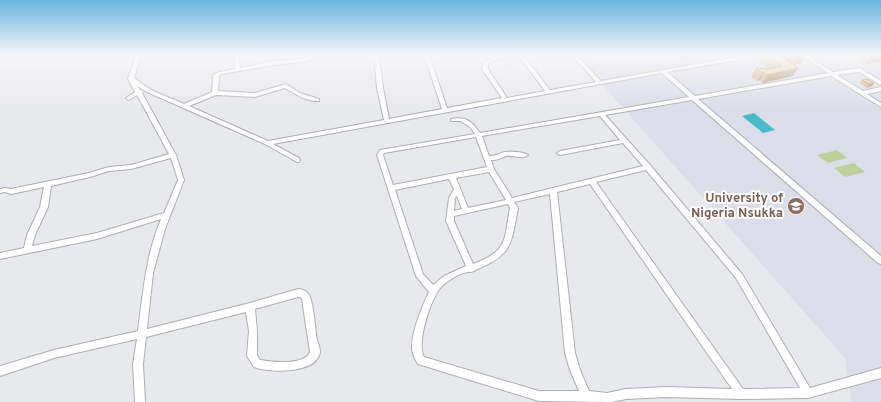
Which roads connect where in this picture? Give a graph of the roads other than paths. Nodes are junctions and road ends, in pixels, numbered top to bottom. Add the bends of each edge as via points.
1 (133, 74) edge
2 (220, 74) edge
3 (378, 74) edge
4 (432, 74) edge
5 (488, 74) edge
6 (535, 74) edge
7 (591, 74) edge
8 (649, 74) edge
9 (666, 74) edge
10 (832, 74) joint
11 (866, 74) edge
12 (131, 79) junction
13 (600, 83) junction
14 (881, 83) edge
15 (146, 89) junction
16 (881, 89) edge
17 (138, 92) junction
18 (549, 92) junction
19 (215, 93) junction
20 (862, 93) junction
21 (129, 98) dead end
22 (692, 98) junction
23 (317, 100) dead end
24 (506, 100) junction
25 (881, 105) edge
26 (185, 106) junction
27 (445, 110) junction
28 (602, 115) junction
29 (454, 120) dead end
30 (387, 121) junction
31 (479, 136) junction
32 (624, 141) junction
33 (267, 143) junction
34 (560, 153) dead end
35 (172, 155) junction
36 (525, 155) dead end
37 (487, 158) junction
38 (297, 160) dead end
39 (648, 167) junction
40 (491, 169) junction
41 (452, 177) junction
42 (592, 181) junction
43 (48, 184) junction
44 (390, 188) junction
45 (553, 190) junction
46 (0, 191) edge
47 (456, 191) junction
48 (510, 201) junction
49 (466, 212) junction
50 (451, 214) junction
51 (166, 215) junction
52 (27, 251) junction
53 (0, 256) edge
54 (881, 261) edge
55 (471, 269) junction
56 (434, 292) junction
57 (250, 307) junction
58 (142, 334) junction
59 (0, 371) edge
60 (881, 373) edge
61 (808, 393) junction
62 (741, 394) junction
63 (586, 396) junction
64 (608, 400) edge
65 (140, 402) edge

1 - 12 street
2 - 19 street via 216,76
3 - 30 street
4 - 27 street
5 - 24 street
6 - 18 street
7 - 13 street
8 - 13 street
9 - 22 street
10 - 20 street
10 - 22 street
11 - 14 street
12 - 15 street
12 - 17 street
13 - 18 street
15 - 17 street
15 - 26 street
16 - 20 street
17 - 21 street
17 - 35 street
18 - 24 street
19 - 23 street via 256,95 286,86 298,94
19 - 26 street
20 - 25 street
22 - 28 street
22 - 54 street
24 - 27 street
26 - 33 street
27 - 30 street
28 - 31 street
28 - 32 street
29 - 31 street via 462,119 468,122
30 - 33 street
31 - 37 street
31 - 44 street via 382,151 380,156
32 - 34 street
32 - 39 street
33 - 38 street
35 - 43 street via 131,167 108,169
35 - 51 street via 181,180
36 - 37 street via 506,154 498,158
37 - 40 street
39 - 42 street
39 - 61 street via 739,276
40 - 41 street
40 - 48 street
41 - 44 street
41 - 47 street
42 - 45 street
42 - 62 street
43 - 46 street via 11,192
43 - 52 street via 44,207 31,235
44 - 56 street via 420,276
45 - 48 street
45 - 63 street via 570,353
47 - 49 street via 460,194
47 - 50 street via 452,198
48 - 49 street
48 - 55 street via 514,208 505,247 488,262
49 - 50 street
50 - 55 street via 450,221
51 - 52 street via 98,236
51 - 58 street via 149,273
52 - 53 street
55 - 56 street via 447,278
56 - 63 street via 424,311 416,344 416,354 421,361 539,396
57 - 57 street via 302,293 306,298 316,352 310,362 281,366 257,364 252,356 253,331
57 - 58 street
58 - 59 street via 54,354
58 - 65 street via 138,364
60 - 61 street
61 - 62 street
62 - 64 street via 666,392 626,394
63 - 64 street

